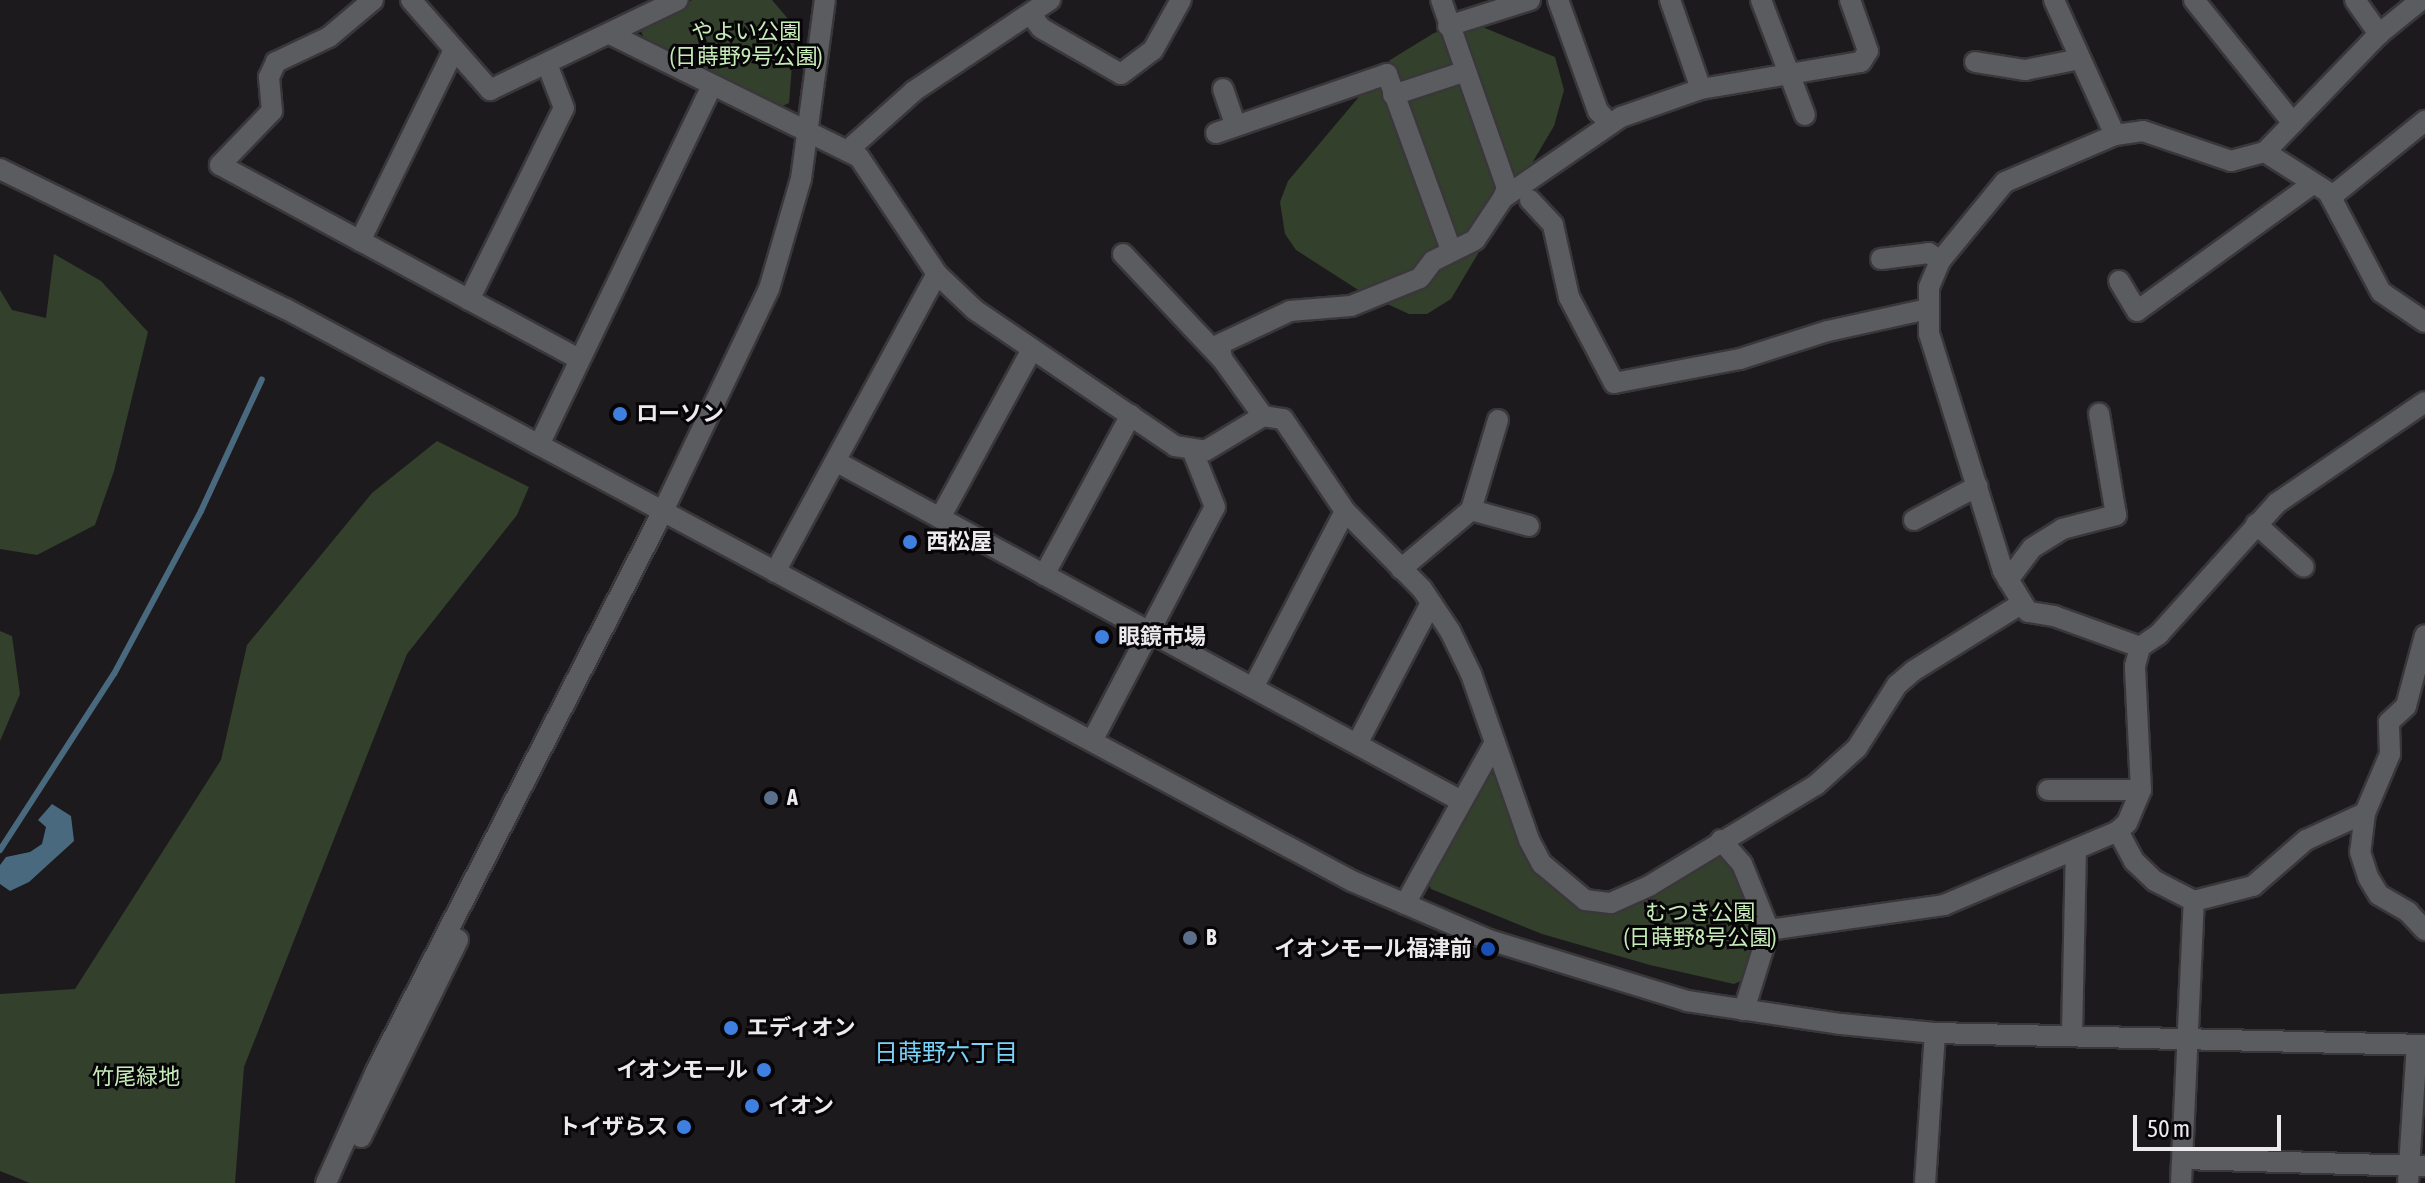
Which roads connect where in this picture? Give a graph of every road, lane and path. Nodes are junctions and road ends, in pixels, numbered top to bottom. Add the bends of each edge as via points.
1 (373, 0) edge
2 (411, 0) edge
3 (678, 0) edge
4 (825, 0) edge
5 (1050, 0) edge
6 (1181, 0) edge
7 (1441, 0) edge
8 (1530, 0) edge
9 (1558, 0) edge
10 (1670, 0) edge
11 (1761, 0) edge
12 (1850, 0) edge
13 (2054, 0) edge
14 (2194, 0) edge
15 (2355, 0) edge
16 (2370, 0) edge
17 (2421, 0) edge
18 (1031, 15) junction
19 (1448, 26) junction
20 (2383, 30) junction
21 (612, 35) junction
22 (454, 50) junction
23 (2080, 59) junction
24 (1975, 62) dead end
25 (547, 64) junction
26 (1463, 72) junction
27 (1788, 76) junction
28 (712, 86) junction
29 (1223, 89) dead end
30 (1701, 89) junction
31 (1393, 95) junction
32 (1805, 115) dead end
33 (2425, 121) edge
34 (2293, 123) junction
35 (1610, 124) junction
36 (809, 134) junction
37 (2115, 135) junction
38 (847, 151) junction
39 (2265, 152) junction
40 (0, 169) edge
41 (2314, 183) junction
42 (2331, 197) junction
43 (1503, 198) junction
44 (1530, 200) dead end
45 (360, 241) junction
46 (1451, 250) junction
47 (1123, 254) dead end
48 (1881, 259) dead end
49 (1940, 261) junction
50 (937, 274) junction
51 (2119, 281) dead end
52 (469, 300) junction
53 (1927, 309) junction
54 (2425, 322) edge
55 (1032, 349) junction
56 (579, 359) junction
57 (1222, 359) junction
58 (2425, 402) edge
59 (2099, 413) dead end
60 (1131, 415) junction
61 (1263, 416) junction
62 (1498, 420) dead end
63 (539, 445) junction
64 (1193, 452) junction
65 (837, 462) junction
66 (1978, 486) junction
67 (1471, 510) junction
68 (663, 511) junction
69 (1345, 511) junction
70 (940, 518) junction
71 (1914, 520) dead end
72 (2256, 524) junction
73 (1529, 526) dead end
74 (2304, 567) dead end
75 (1401, 569) junction
76 (775, 572) junction
77 (1044, 575) junction
78 (2008, 580) junction
79 (1431, 603) junction
80 (2021, 604) junction
81 (1148, 631) junction
82 (2425, 635) edge
83 (2140, 647) junction
84 (1253, 688) junction
85 (1092, 741) junction
86 (1357, 744) junction
87 (1493, 746) junction
88 (2048, 790) dead end
89 (2141, 790) junction
90 (1461, 801) junction
91 (2365, 813) junction
92 (2118, 831) junction
93 (1721, 840) junction
94 (2076, 849) junction
95 (2194, 901) junction
96 (1405, 904) junction
97 (1769, 930) junction
98 (2425, 930) edge
99 (1744, 1010) junction
100 (1935, 1033) junction
101 (2072, 1036) junction
102 (2191, 1039) junction
103 (2421, 1045) edge
104 (2183, 1159) junction
105 (2414, 1172) edge
106 (2296, 1173) edge
107 (326, 1183) edge
108 (340, 1183) edge
109 (1925, 1183) edge
110 (2181, 1183) edge

1 - 45 street via 329,37 276,62 269,77 272,111 220,165
2 - 22 street
3 - 21 street
4 - 36 street
5 - 18 street
6 - 18 street via 1153,50 1121,74 1041,28
7 - 19 street
8 - 19 street
9 - 35 street via 1598,111
10 - 30 street
11 - 27 street
12 - 27 street via 1868,51 1861,62
13 - 23 street
14 - 34 street
15 - 20 street
16 - 20 street
17 - 20 street
18 - 38 street via 914,91
19 - 26 street
20 - 34 street
21 - 25 street
21 - 28 street
22 - 25 street via 490,90
22 - 45 street
23 - 24 street via 2025,70
23 - 37 street
25 - 52 street via 564,108
26 - 31 street
26 - 43 street via 1507,188
27 - 30 street
27 - 32 street
28 - 36 street
28 - 56 street
29 - 31 street via 1226,130 1387,74
30 - 35 street
31 - 46 street
33 - 42 street
34 - 39 street
35 - 43 street
36 - 38 street
36 - 68 street via 789,232 769,289
37 - 39 street via 2143,131 2231,161
37 - 49 street via 2005,182
38 - 50 street via 873,174
39 - 41 street
40 - 63 street via 286,309
41 - 42 street
41 - 51 street via 2137,311
42 - 54 street via 2381,292
43 - 46 street via 1475,240
44 - 53 street via 1553,225 1569,297 1614,383 1740,359 1828,331
45 - 52 street
46 - 57 street via 1420,278 1351,306 1290,311 1220,344
47 - 57 street
48 - 49 street via 1929,253
49 - 53 street
50 - 55 street via 975,310
50 - 65 street
52 - 56 street
53 - 66 street via 1929,334
55 - 60 street
55 - 70 street
56 - 63 street
57 - 61 street
58 - 72 street via 2311,476
59 - 78 street via 2116,515 2062,529 2032,548
60 - 64 street
60 - 77 street
61 - 64 street via 1219,445
61 - 69 street via 1283,419
62 - 67 street
63 - 68 street
64 - 81 street via 1215,507
65 - 70 street
65 - 76 street
66 - 71 street
66 - 78 street
67 - 73 street
67 - 75 street
68 - 76 street
68 - 107 street via 376,1071
68 - 108 street via 652,547
69 - 75 street
69 - 84 street
70 - 77 street
72 - 74 street
72 - 83 street via 2159,634
75 - 79 street
76 - 85 street
77 - 81 street
78 - 80 street
79 - 86 street
79 - 87 street via 1471,674
80 - 83 street via 2028,612
80 - 93 street via 1913,671 1840,768
81 - 84 street
81 - 85 street
82 - 91 street via 2406,706 2389,722 2390,754
83 - 89 street via 2135,666
84 - 86 street
85 - 96 street via 1352,881
86 - 90 street
87 - 90 street
87 - 93 street via 1542,864 1585,900 1611,903 1636,892
88 - 89 street
89 - 92 street via 2133,814
90 - 96 street
91 - 95 street via 2306,840 2253,886
91 - 98 street via 2360,852 2368,877 2379,895 2408,912
92 - 94 street
92 - 95 street via 2134,861 2155,881
93 - 97 street via 1742,864
94 - 97 street via 1944,905
94 - 101 street
95 - 102 street
96 - 99 street via 1559,965 1687,1001
97 - 99 street
99 - 100 street
100 - 101 street
100 - 109 street
101 - 102 street
102 - 103 street
102 - 104 street
103 - 105 street
104 - 106 street
104 - 110 street
105 - 106 street

